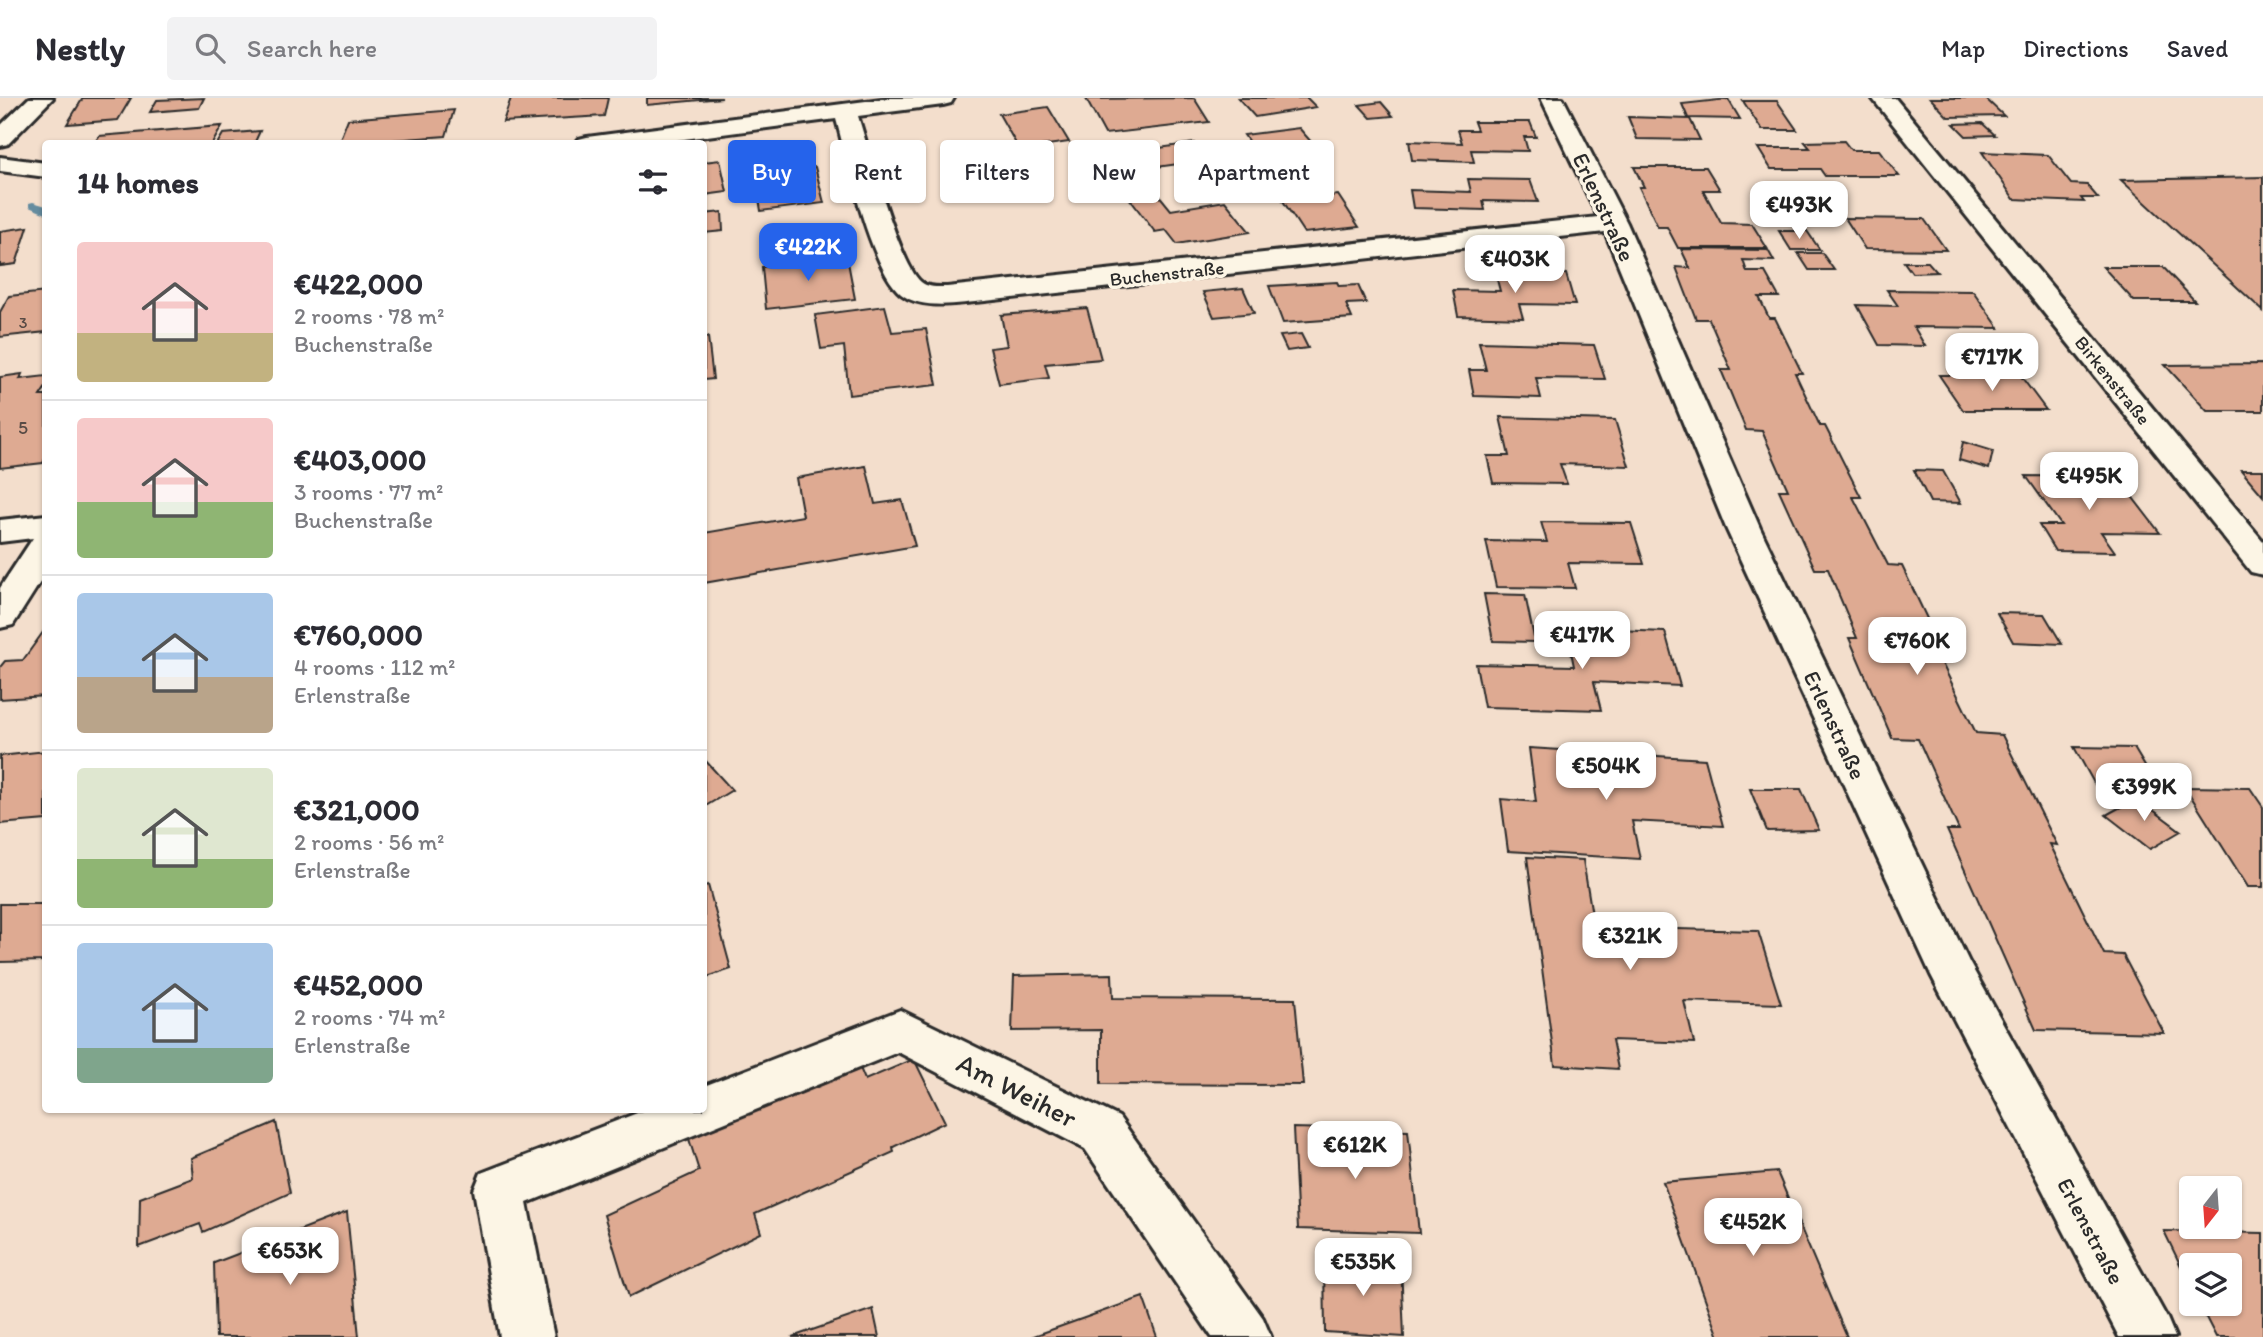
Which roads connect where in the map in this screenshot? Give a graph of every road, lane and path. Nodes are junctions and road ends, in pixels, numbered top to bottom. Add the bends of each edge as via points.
1 (42, 98) edge
2 (943, 98) edge
3 (1552, 98) edge
4 (1883, 98) edge
5 (845, 111) junction
6 (0, 139) edge
7 (618, 140) edge
8 (0, 164) edge
9 (42, 169) edge
10 (1614, 223) junction
11 (42, 526) edge
12 (0, 531) edge
13 (42, 551) edge
14 (2263, 565) edge
15 (0, 616) edge
16 (707, 1107) edge
17 (692, 1113) edge
18 (527, 1337) edge
19 (1244, 1337) edge
20 (2148, 1337) edge

1 - 6 street
2 - 5 street
3 - 10 street, Erlenstraße
4 - 14 street, Birkenstraße
5 - 7 street
5 - 10 street, Buchenstraße via 895,265 911,288 926,293 985,293
8 - 9 street
10 - 20 street, Erlenstraße via 1743,528 1953,975
11 - 12 street
13 - 15 street
16 - 19 street, Am Weiher via 900,1030 1102,1133
17 - 18 street, Am Weiher via 499,1190

